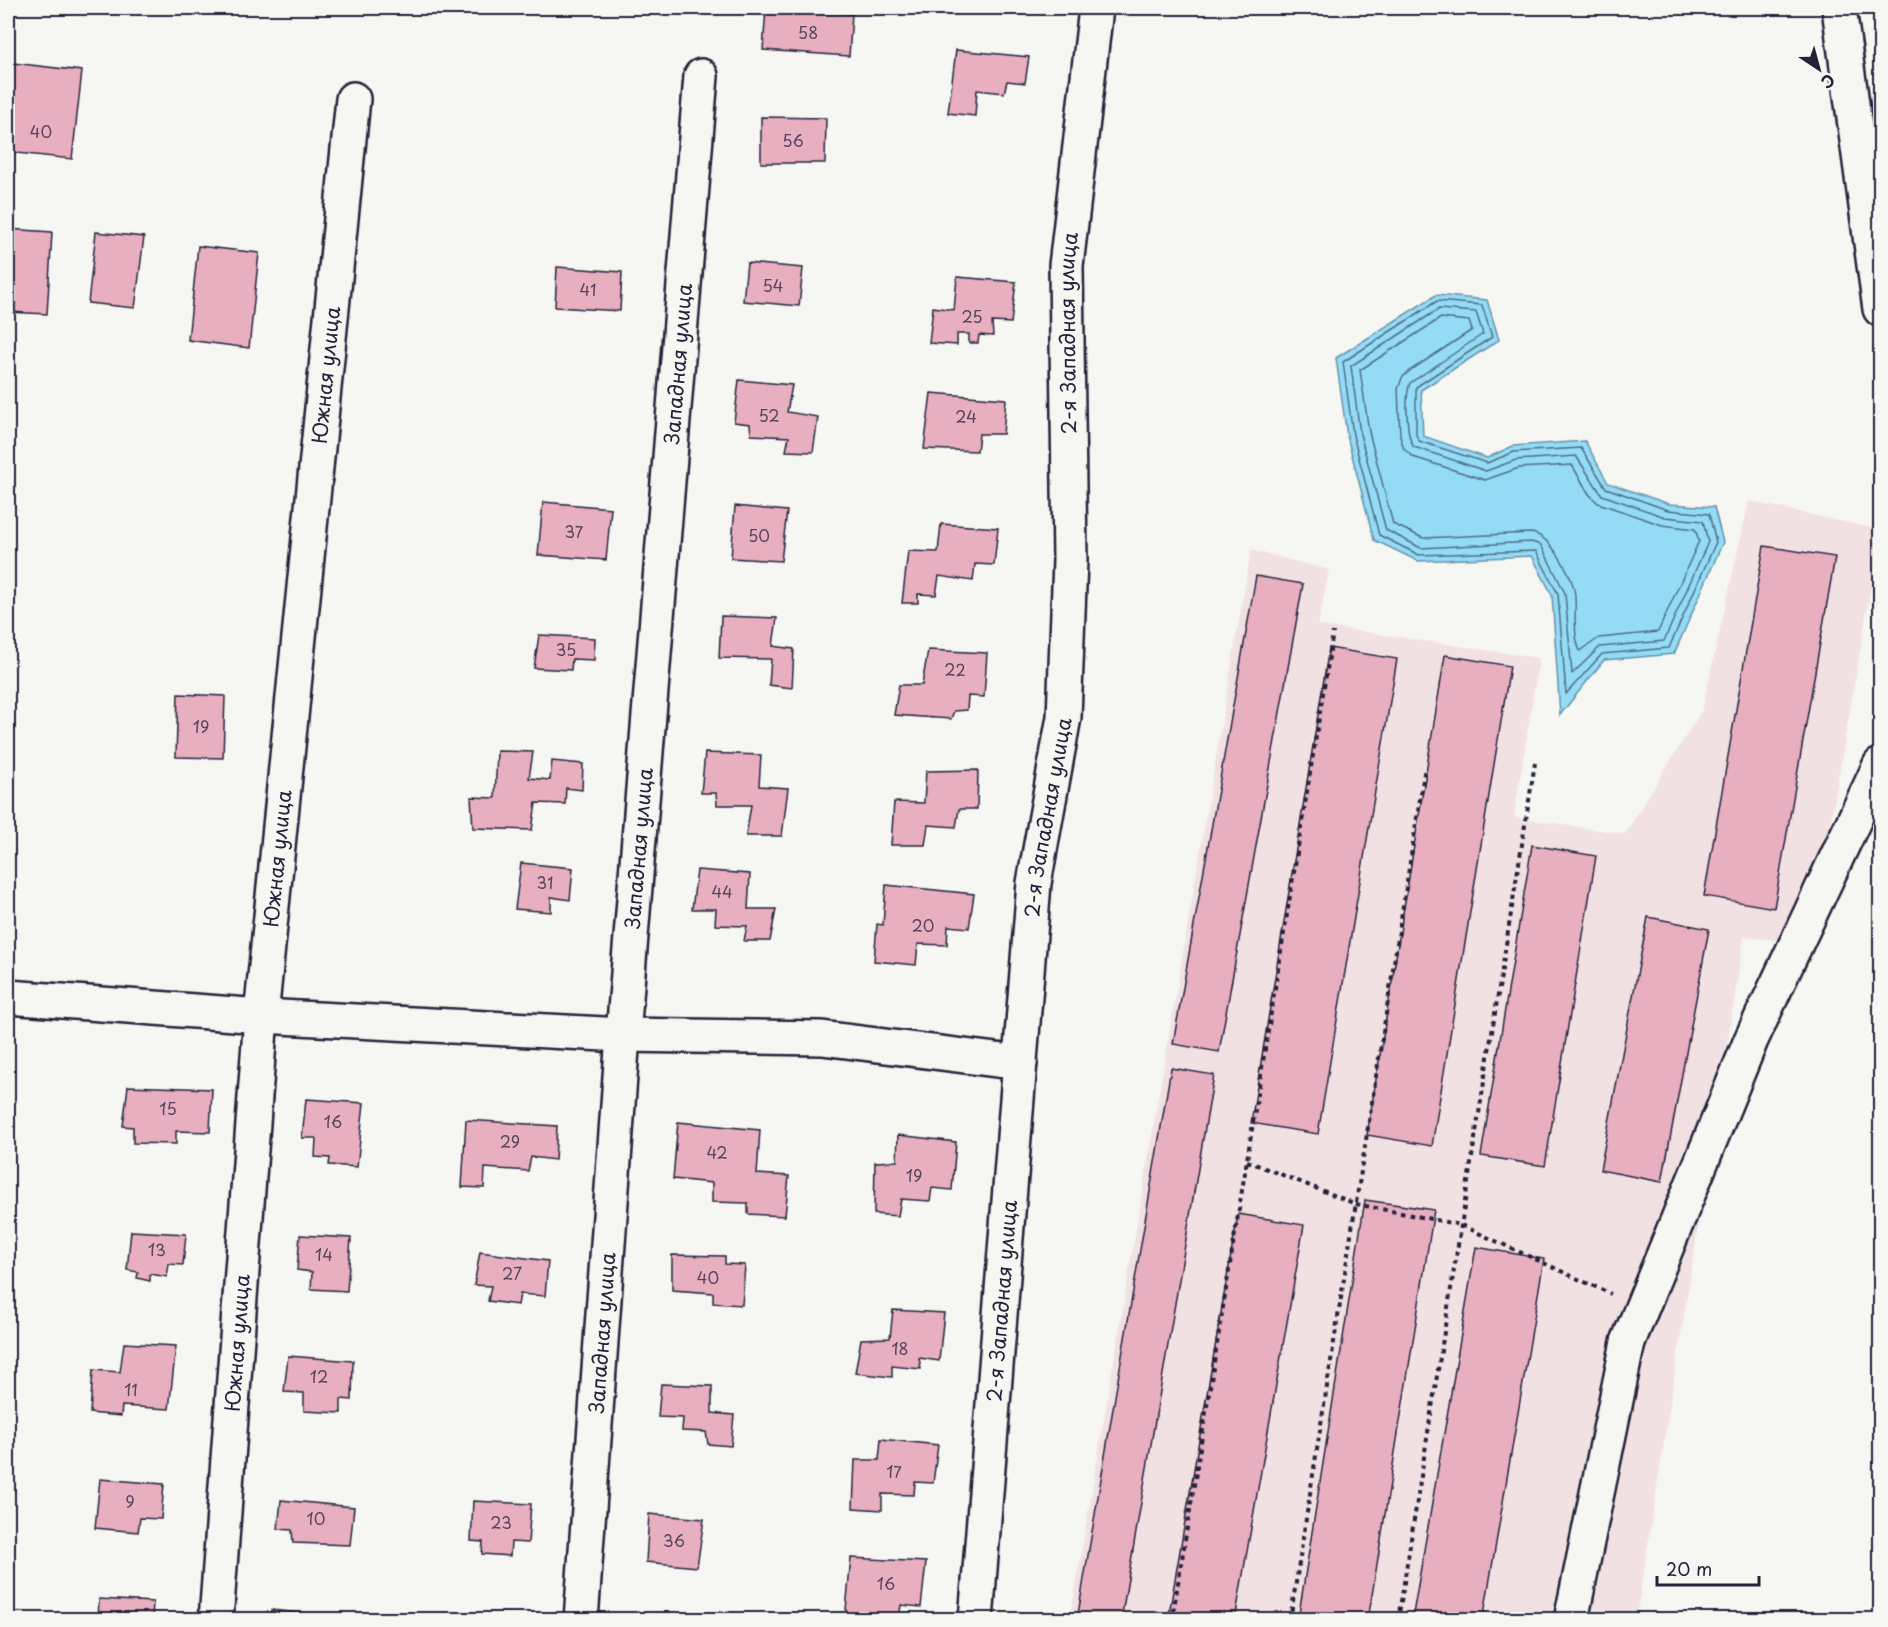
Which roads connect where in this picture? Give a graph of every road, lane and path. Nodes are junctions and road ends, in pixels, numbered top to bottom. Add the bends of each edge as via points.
1 (1839, 8) edge
2 (1095, 17) dead end
3 (701, 76) dead end
4 (353, 99) dead end
5 (1881, 309) edge
6 (1333, 632) dead end
7 (1535, 763) dead end
8 (1881, 765) edge
9 (1425, 767) dead end
10 (8, 997) edge
11 (261, 1016) junction
12 (623, 1035) junction
13 (1020, 1063) junction
14 (1247, 1161) junction
15 (1356, 1204) junction
16 (1461, 1225) junction
17 (1642, 1308) junction
18 (216, 1620) edge
19 (581, 1620) edge
20 (976, 1620) edge
21 (1172, 1620) edge
22 (1290, 1620) edge
23 (1398, 1620) edge
24 (1571, 1620) edge

1 - 5 street
2 - 13 street, 2-я Западная улица via 1066,266 1070,560 1064,717 1034,883
3 - 12 street, Западная улица
4 - 11 street, Южная улица
6 - 14 path
7 - 16 path
8 - 17 street via 1751,1040
9 - 15 path
10 - 11 street
11 - 12 street
11 - 18 street, Южная улица
12 - 13 street via 822,1038
12 - 19 street, Западная улица
13 - 20 street, 2-я Западная улица
14 - 15 path
14 - 21 path
15 - 16 path
15 - 22 path
16 - 17 path
16 - 23 path
17 - 24 street via 1628,1342

